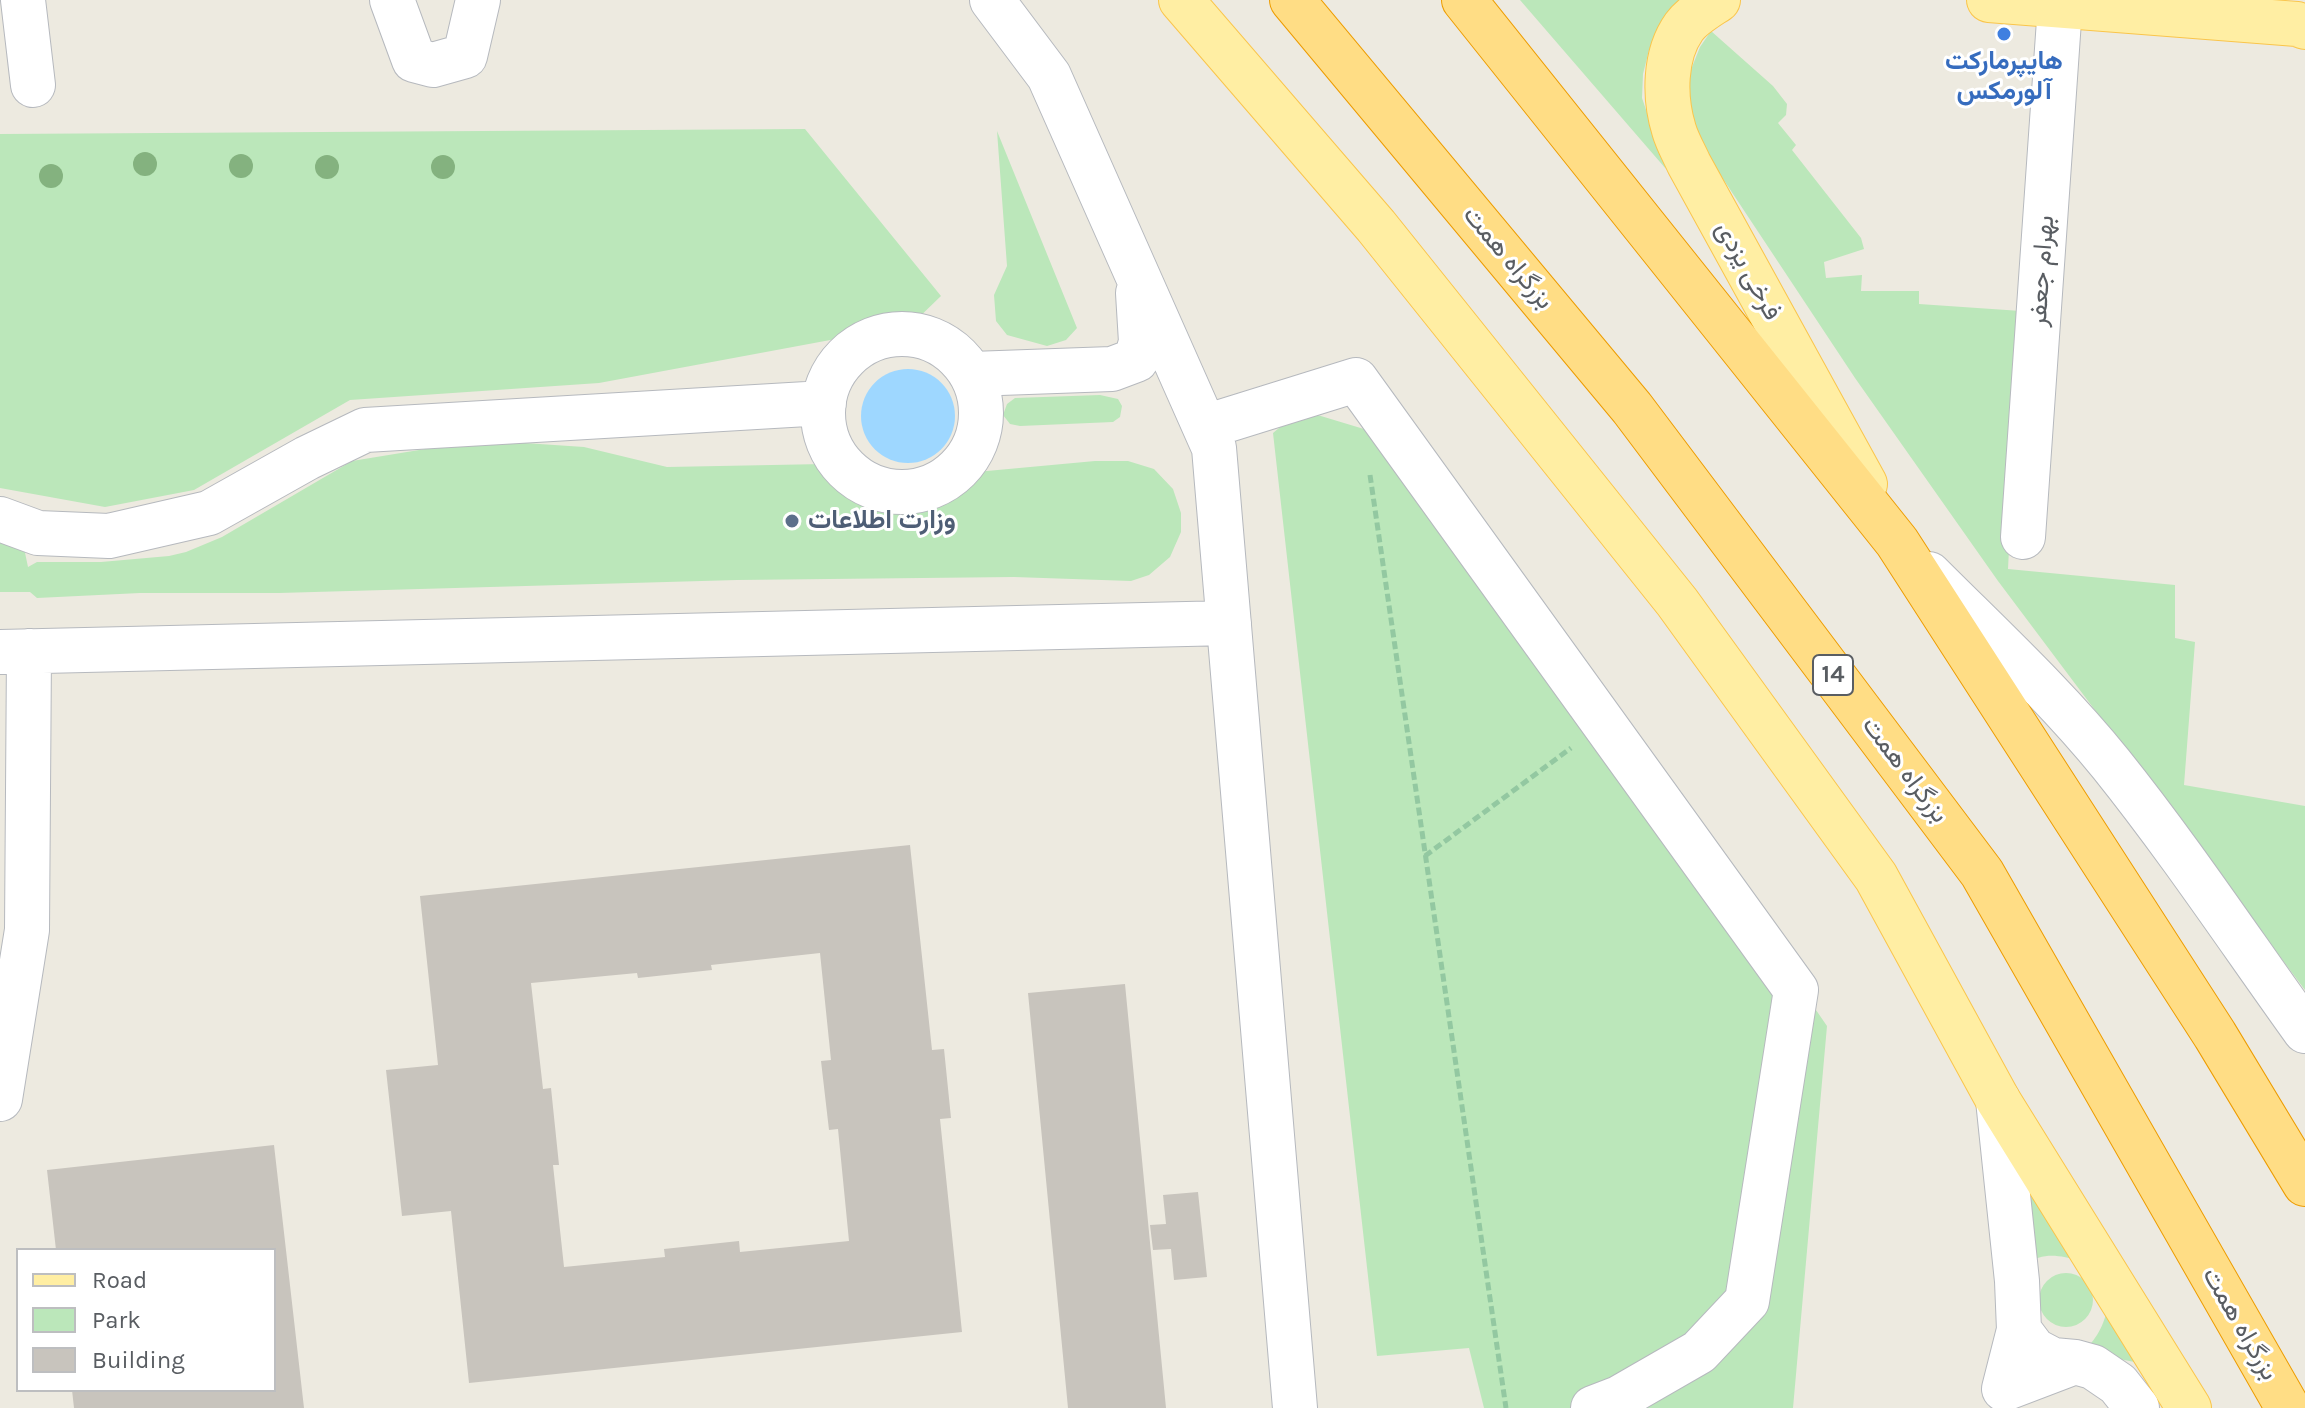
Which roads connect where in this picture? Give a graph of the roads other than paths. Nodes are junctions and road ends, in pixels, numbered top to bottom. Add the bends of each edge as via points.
1 (23, 0) edge
2 (392, 0) edge
3 (478, 0) edge
4 (992, 0) edge
5 (1181, 0) edge
6 (1292, 0) edge
7 (1464, 0) edge
8 (1718, 0) edge
9 (1989, 0) edge
10 (2060, 6) junction
11 (2305, 27) edge
12 (33, 85) dead end
13 (1136, 273) junction
14 (972, 374) junction
15 (824, 403) junction
16 (1205, 427) junction
17 (0, 519) edge
18 (2023, 537) dead end
19 (1897, 542) junction
20 (1229, 623) junction
21 (15, 651) edge
22 (14, 932) edge
23 (2305, 1031) edge
24 (0, 1099) edge
25 (1998, 1100) junction
26 (2305, 1184) edge
27 (2019, 1330) junction
28 (2075, 1362) junction
29 (1992, 1399) edge
30 (1295, 1408) edge
31 (1593, 1408) edge
32 (2137, 1408) edge
33 (2189, 1408) edge
34 (2288, 1408) edge

1 - 12 street
2 - 3 street via 414,60 433,65 465,56
4 - 13 street via 1049,76
5 - 25 main road via 1376,226 1677,602 1876,877
6 - 34 highway, بزرگراه همت / 14 via 1632,408 1982,873
7 - 19 highway
8 - 19 main road, فرخی یزدی via 1685,26 1674,46 1668,97 1674,130
9 - 10 main road
10 - 11 main road
10 - 18 street, بهرام جعفر
13 - 14 street via 1141,342 1136,360 1112,369
13 - 16 street
14 - 15 street via 936,341 912,334 887,335 864,343 844,359 830,380
14 - 15 street via 981,398 973,449 945,479 907,492 879,489 855,477 836,456 825,431
15 - 17 street via 365,430 209,513 109,536 38,533
16 - 20 street via 1214,448
16 - 31 street via 1356,380 1796,990 1747,1301 1699,1352
19 - 23 street via 2109,762
19 - 26 highway
20 - 21 street
20 - 30 street
21 - 22 street
22 - 24 street
25 - 27 street
25 - 33 main road
27 - 28 street via 2034,1350 2053,1360
27 - 29 street
28 - 29 street
28 - 32 street via 2118,1384

